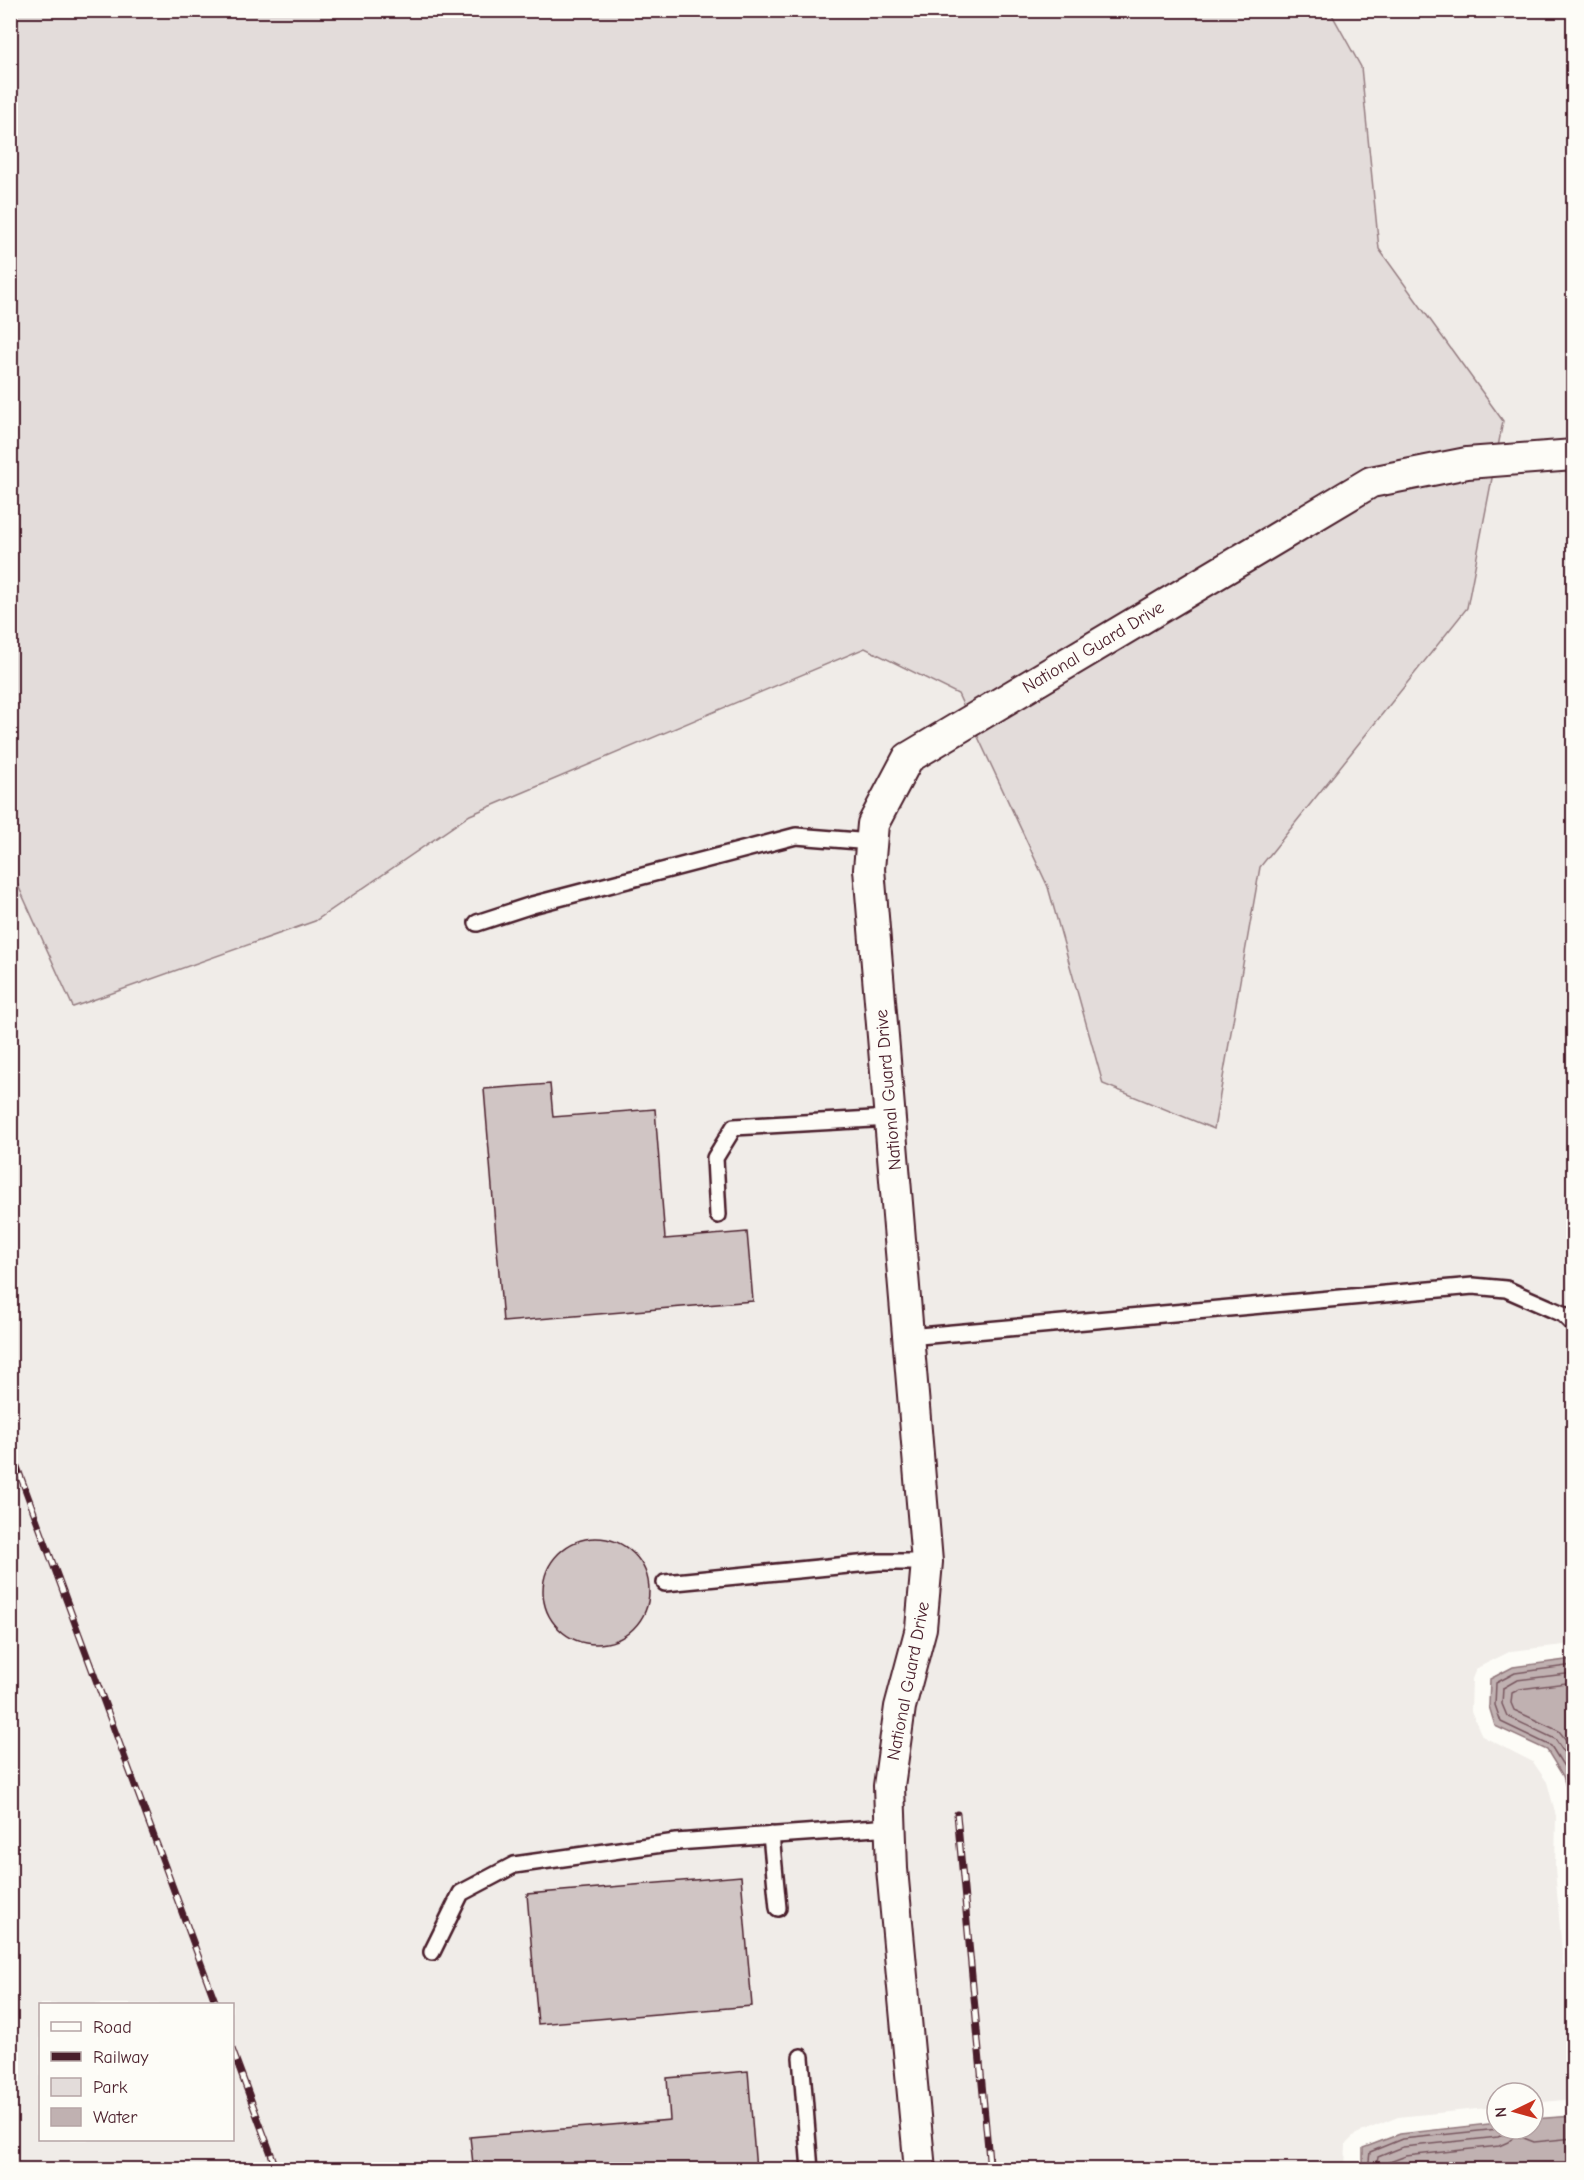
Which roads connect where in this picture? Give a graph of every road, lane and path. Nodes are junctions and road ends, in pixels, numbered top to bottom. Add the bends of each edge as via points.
1 (1574, 454) edge
2 (871, 842) junction
3 (477, 923) dead end
4 (890, 1118) junction
5 (718, 1215) dead end
6 (1574, 1325) edge
7 (908, 1337) junction
8 (927, 1562) junction
9 (665, 1583) dead end
10 (891, 1827) junction
11 (771, 1835) junction
12 (778, 1908) dead end
13 (432, 1952) dead end
14 (801, 2057) dead end
15 (810, 2169) edge
16 (920, 2169) edge

1 - 2 street, National Guard Drive via 1467,463 1371,482 908,758 873,825
2 - 3 lane via 796,836
2 - 4 street, National Guard Drive via 869,869
4 - 5 lane via 734,1127 715,1158
4 - 7 street, National Guard Drive
6 - 7 lane via 1563,1314 1506,1289 1473,1286
7 - 8 street, National Guard Drive
8 - 9 lane via 879,1562
8 - 10 street, National Guard Drive via 921,1628 900,1707 889,1786
10 - 11 lane
10 - 16 street, National Guard Drive
11 - 12 lane
11 - 13 lane via 676,1842 514,1865 461,1893
14 - 15 lane

